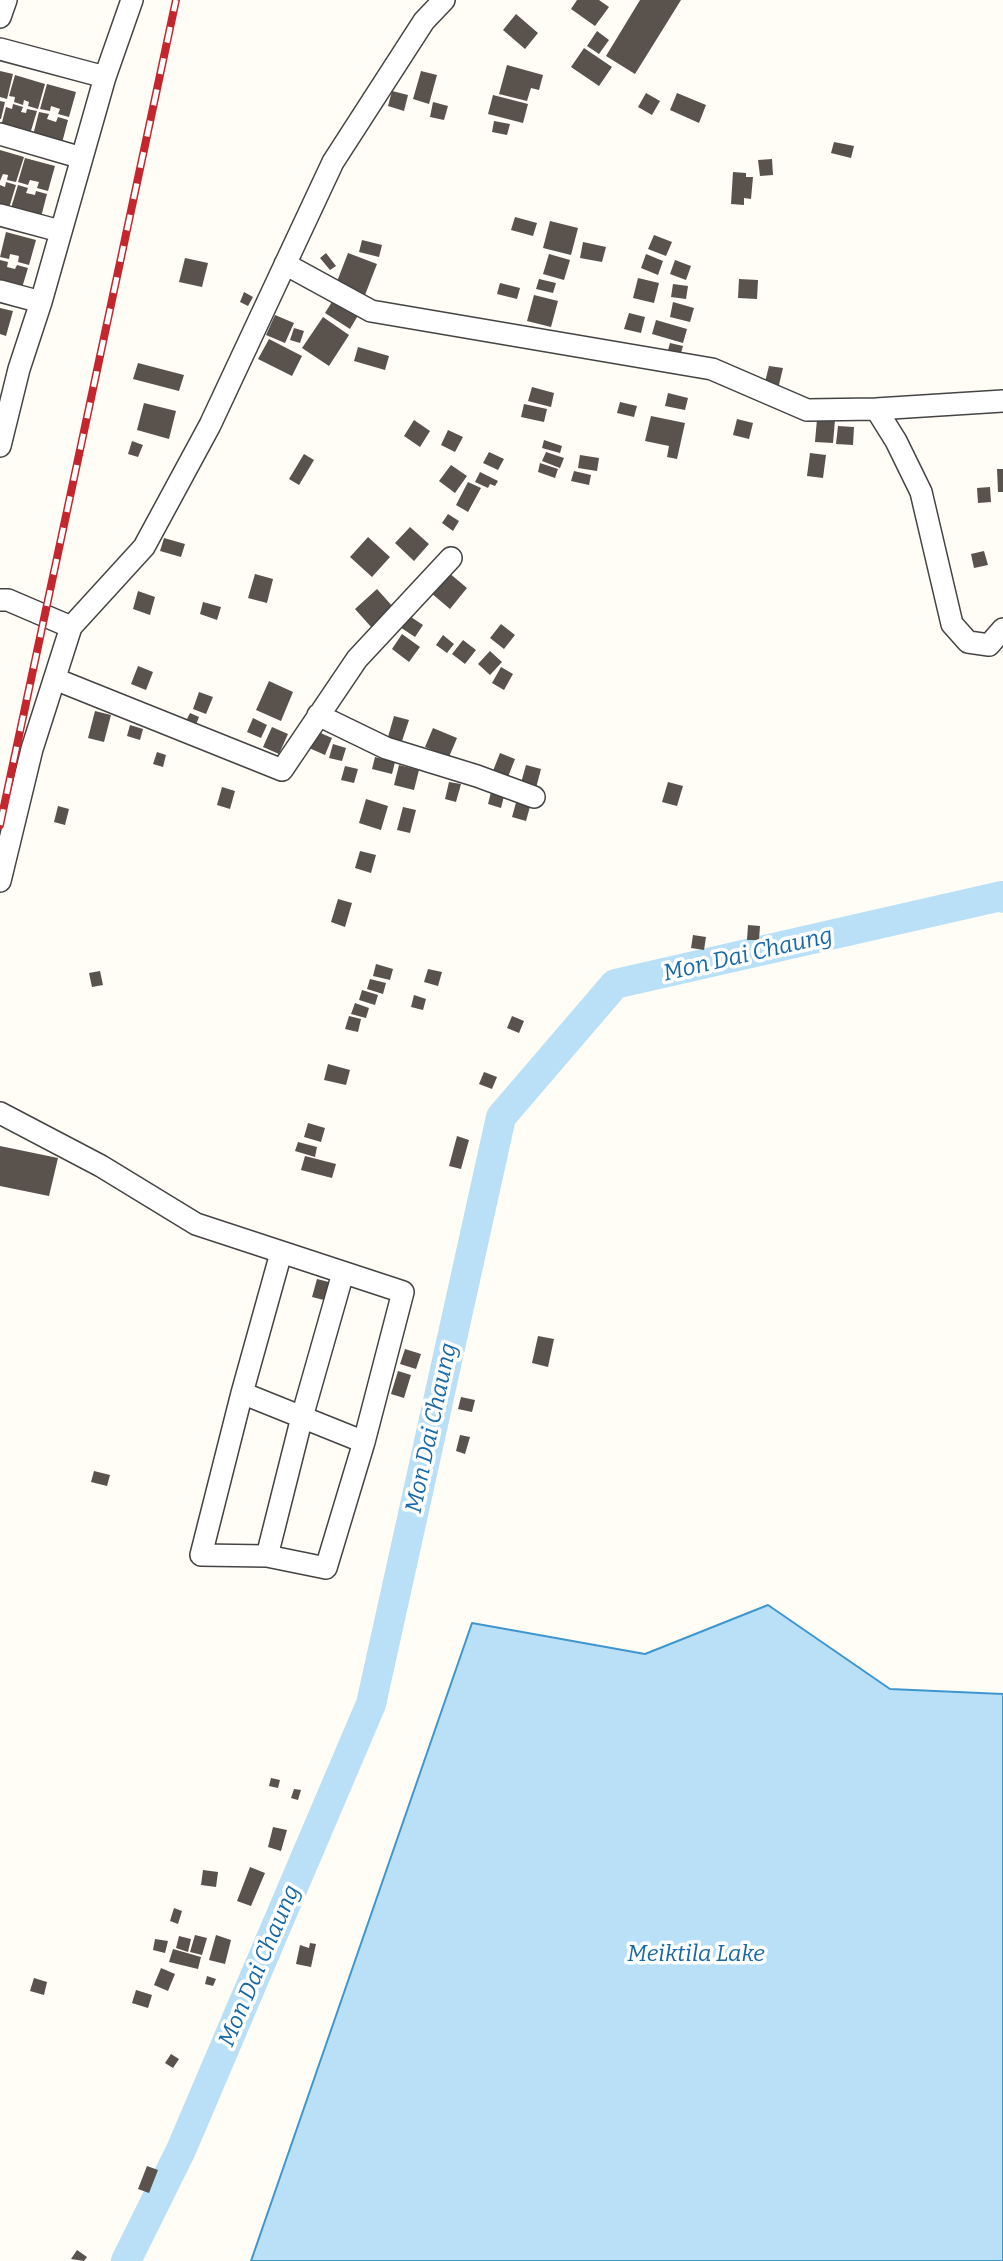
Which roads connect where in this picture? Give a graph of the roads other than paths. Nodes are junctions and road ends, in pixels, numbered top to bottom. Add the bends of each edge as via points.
1 (5, 0) edge
2 (132, 0) edge
3 (444, 0) edge
4 (0, 18) edge
5 (0, 49) edge
6 (105, 77) junction
7 (0, 134) edge
8 (82, 158) junction
9 (0, 215) edge
10 (60, 231) junction
11 (285, 264) junction
12 (0, 291) edge
13 (41, 302) junction
14 (1003, 401) edge
15 (876, 410) junction
16 (0, 446) edge
17 (451, 558) dead end
18 (0, 600) edge
19 (71, 627) junction
20 (1003, 629) edge
21 (55, 679) junction
22 (318, 715) junction
23 (534, 797) dead end
24 (0, 881) edge
25 (0, 1113) edge
26 (281, 1253) junction
27 (343, 1273) junction
28 (242, 1393) junction
29 (302, 1417) junction
30 (364, 1441) junction
31 (267, 1556) junction

1 - 4 street
2 - 6 street
3 - 11 street via 424,21 333,162
5 - 6 street
6 - 8 street
7 - 8 street
8 - 10 street
9 - 10 street
10 - 13 street
11 - 15 street via 371,311 712,369 807,410
11 - 19 street via 209,425 144,547
12 - 13 street
13 - 16 street
14 - 15 street
15 - 20 street via 921,492 952,624 968,642 989,645
17 - 22 street via 357,659
18 - 19 street
19 - 21 street
21 - 22 street via 282,770
21 - 24 street via 32,749
22 - 23 street via 386,747
25 - 26 street via 195,1224
26 - 27 street
26 - 28 street
27 - 29 street
27 - 30 street via 403,1293
28 - 29 street
28 - 31 street via 201,1555
29 - 30 street
29 - 31 street
30 - 31 street via 326,1568

